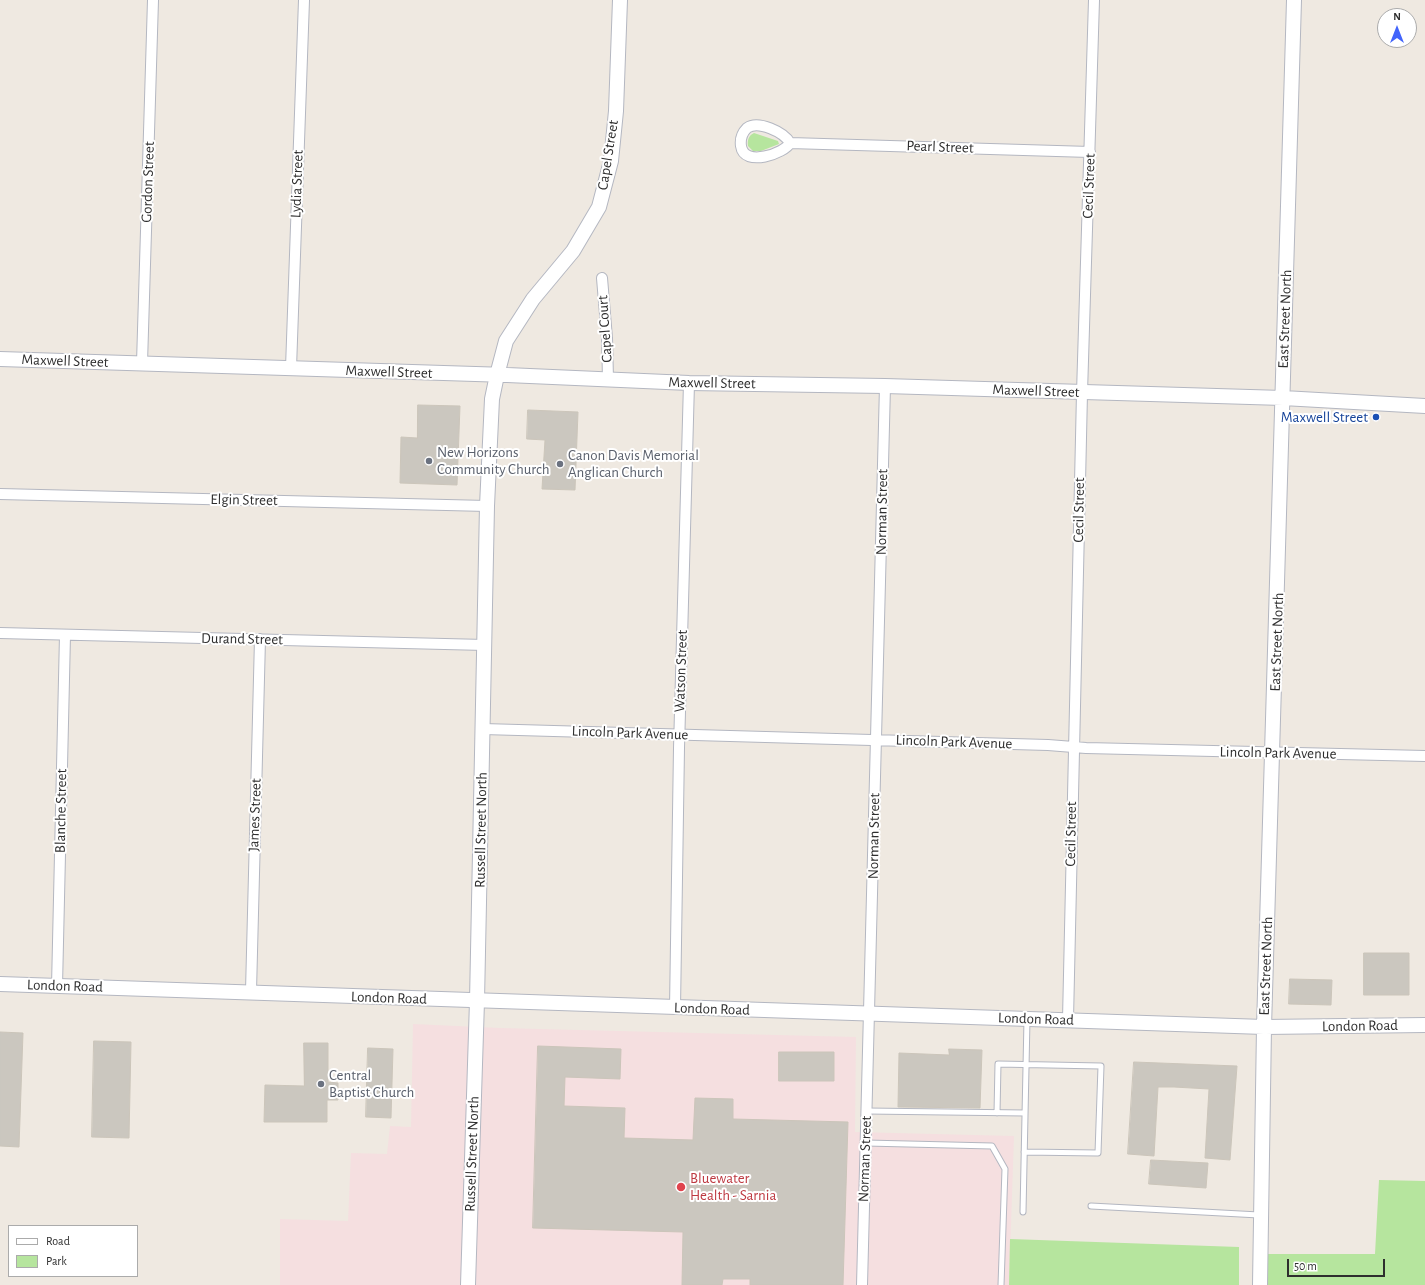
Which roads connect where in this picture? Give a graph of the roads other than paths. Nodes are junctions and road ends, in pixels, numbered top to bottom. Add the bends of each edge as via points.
1 (153, 0) edge
2 (304, 0) edge
3 (620, 0) edge
4 (1094, 0) edge
5 (1294, 0) edge
6 (790, 143) junction
7 (1090, 152) junction
8 (602, 278) dead end
9 (0, 359) edge
10 (142, 363) junction
11 (291, 368) junction
12 (497, 375) junction
13 (608, 379) junction
14 (689, 383) junction
15 (885, 386) junction
16 (1082, 393) junction
17 (1283, 398) junction
18 (1425, 406) edge
19 (0, 494) edge
20 (487, 506) junction
21 (0, 633) edge
22 (65, 635) junction
23 (260, 639) junction
24 (485, 645) junction
25 (483, 729) junction
26 (680, 734) junction
27 (876, 740) junction
28 (1073, 748) junction
29 (1273, 753) junction
30 (1425, 756) edge
31 (0, 984) edge
32 (57, 986) junction
33 (251, 991) junction
34 (477, 1001) junction
35 (675, 1008) junction
36 (869, 1014) junction
37 (1027, 1018) junction
38 (1068, 1020) junction
39 (1425, 1025) edge
40 (1264, 1027) junction
41 (1026, 1064) junction
42 (867, 1111) junction
43 (997, 1113) junction
44 (1025, 1113) junction
45 (866, 1143) junction
46 (1024, 1152) junction
47 (1092, 1206) dead end
48 (1023, 1212) dead end
49 (1262, 1215) junction
50 (468, 1285) edge
51 (862, 1285) edge
52 (1001, 1285) edge
53 (1260, 1285) edge

1 - 10 street, Gordon Street
2 - 11 street, Lydia Street
3 - 12 street, Capel Street via 611,161 599,207 573,251 533,299 506,341
4 - 7 street, Cecil Street
5 - 17 street, East Street North
6 - 6 street via 786,137 757,126 747,128 741,141 744,153 756,158 783,149
6 - 7 street, Pearl Street
7 - 16 street, Cecil Street
8 - 13 street, Capel Court
9 - 10 street, Maxwell Street
10 - 11 street, Maxwell Street
11 - 12 street, Maxwell Street
12 - 13 street, Maxwell Street
12 - 20 street, Russell Street North via 492,399
13 - 14 street, Maxwell Street
14 - 15 street, Maxwell Street
14 - 26 street, Watson Street
15 - 16 street, Maxwell Street
15 - 27 street, Norman Street
16 - 17 street, Maxwell Street
16 - 28 street, Cecil Street
17 - 18 street, Maxwell Street
17 - 29 street, East Street North
19 - 20 street, Elgin Street
20 - 24 street, Russell Street North
21 - 22 street, Durand Street
22 - 23 street, Durand Street
22 - 32 street, Blanche Street
23 - 24 street, Durand Street
23 - 33 street, James Street
24 - 25 street, Russell Street North
25 - 26 street, Lincoln Park Avenue
25 - 34 street, Russell Street North
26 - 27 street, Lincoln Park Avenue
26 - 35 street, Watson Street
27 - 28 street, Lincoln Park Avenue
27 - 36 street, Norman Street
28 - 29 street, Lincoln Park Avenue
28 - 38 street, Cecil Street
29 - 30 street, Lincoln Park Avenue
29 - 40 street, East Street North
31 - 32 street, London Road
32 - 33 street, London Road
33 - 34 street, London Road
34 - 35 street, London Road
34 - 50 street, Russell Street North
35 - 36 street, London Road
36 - 37 street, London Road
36 - 42 street, Norman Street
37 - 38 street, London Road
37 - 41 lane
38 - 40 street, London Road
39 - 40 street, London Road
40 - 49 street, East Street North
41 - 43 lane via 998,1064
41 - 44 lane
41 - 46 lane via 1101,1066 1098,1153
42 - 43 lane
42 - 45 street, Norman Street
43 - 44 lane
44 - 46 lane
45 - 51 street, Norman Street
45 - 52 lane via 992,1146 1005,1169
46 - 48 lane
47 - 49 lane
49 - 53 street, East Street North

